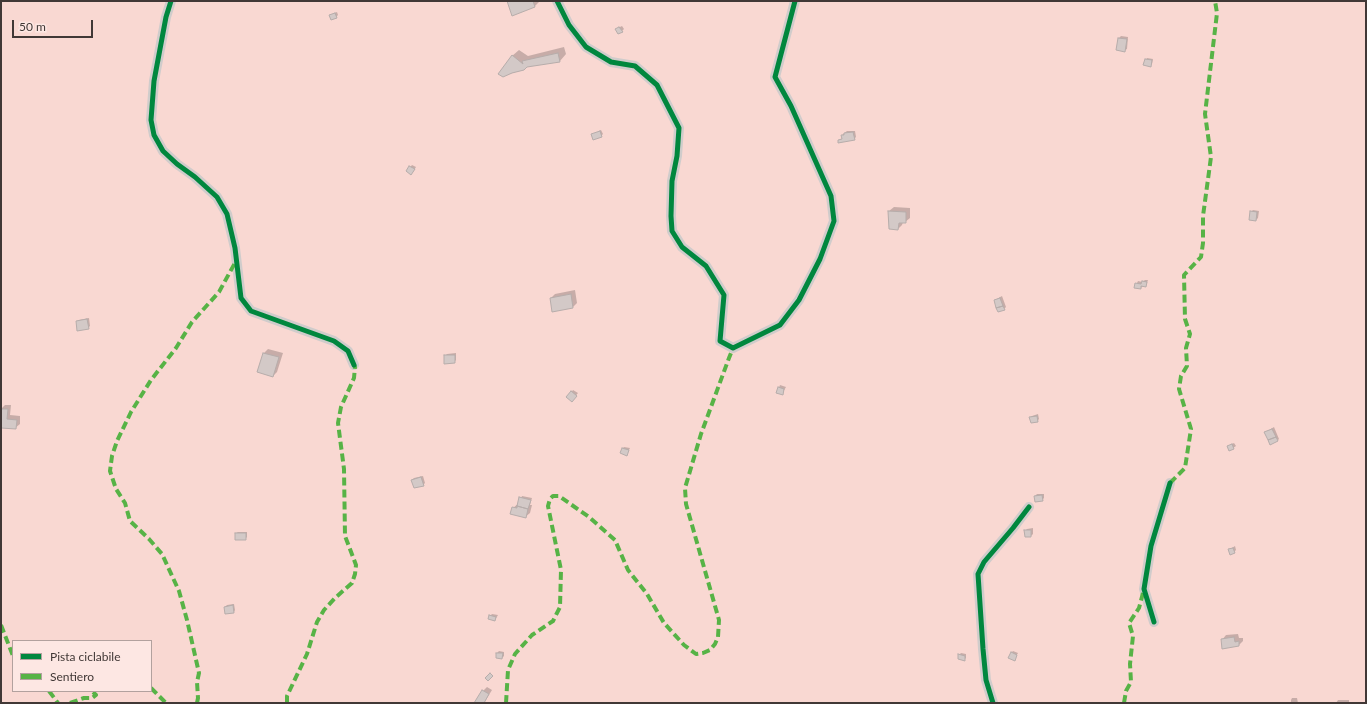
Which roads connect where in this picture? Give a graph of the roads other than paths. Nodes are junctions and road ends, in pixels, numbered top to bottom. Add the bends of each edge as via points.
1 (171, 1) edge
2 (557, 1) edge
3 (795, 1) edge
4 (354, 365) dead end
5 (1170, 483) dead end
6 (1029, 507) dead end
7 (1154, 622) dead end
8 (993, 703) edge

1 - 4 street via 154,82 151,120 154,135 163,151 217,197 227,214 235,248 241,298 251,311 334,341 348,351
2 - 3 street via 569,25 586,47 611,62 635,66 657,85 679,128 672,181 672,231 682,247 706,266 724,295 720,341 734,348 780,324 798,300 816,266 834,221 830,196 791,106 775,77
5 - 7 street via 1151,546 1144,588
6 - 8 street via 984,562 978,574 986,680

